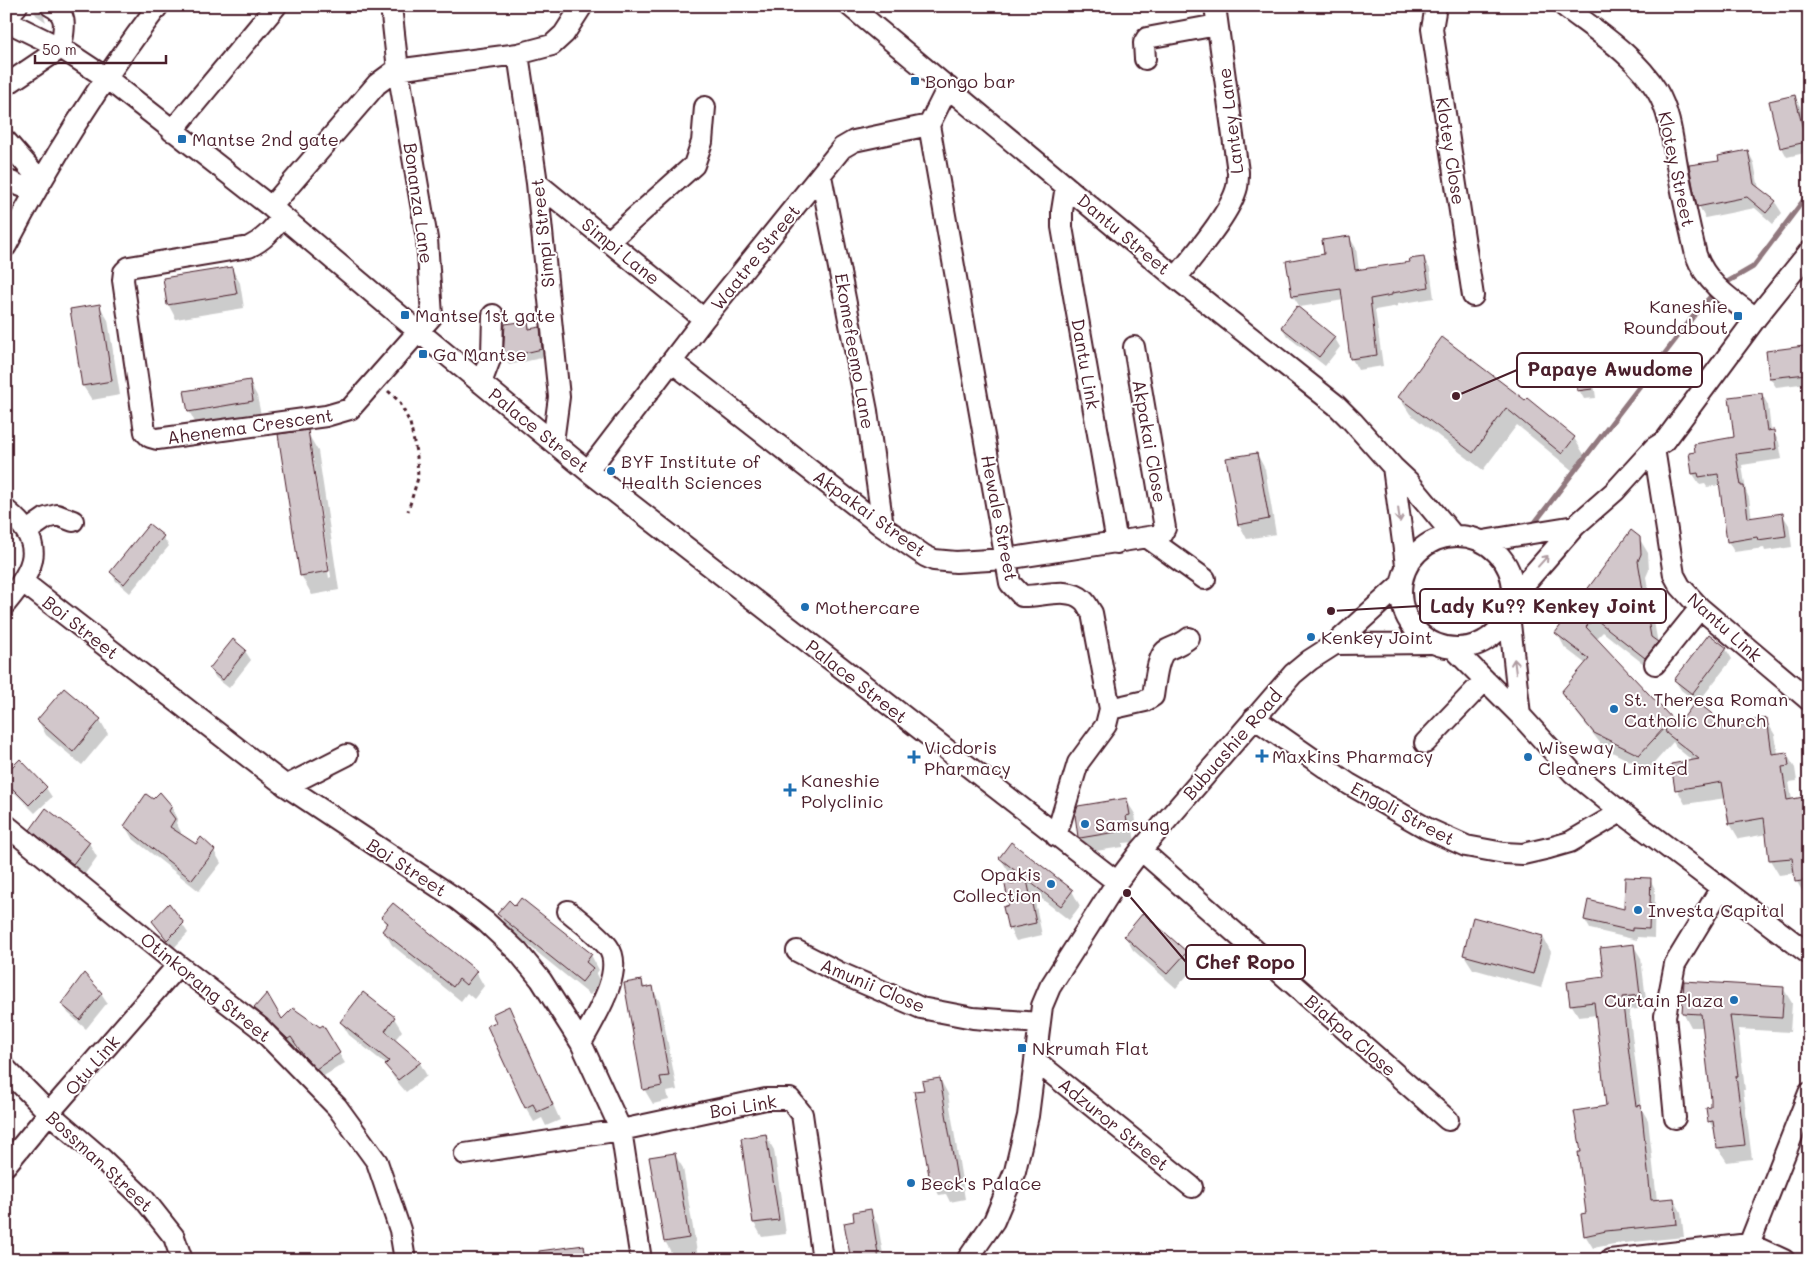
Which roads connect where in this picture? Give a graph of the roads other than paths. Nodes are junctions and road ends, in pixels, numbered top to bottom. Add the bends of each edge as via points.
1 (17, 6) edge
2 (51, 6) edge
3 (158, 6) edge
4 (276, 6) edge
5 (391, 6) edge
6 (582, 6) edge
7 (850, 6) edge
8 (1436, 6) edge
9 (1564, 6) edge
10 (1216, 15) edge
11 (6, 20) edge
12 (60, 48) junction
13 (518, 54) junction
14 (1145, 59) dead end
15 (398, 70) junction
16 (105, 77) junction
17 (6, 85) edge
18 (948, 87) junction
19 (705, 107) dead end
20 (929, 125) junction
21 (172, 131) junction
22 (6, 141) edge
23 (821, 176) junction
24 (6, 180) edge
25 (537, 184) junction
26 (37, 186) junction
27 (1066, 186) junction
28 (277, 212) junction
29 (609, 241) junction
30 (6, 246) edge
31 (1809, 252) edge
32 (1176, 278) junction
33 (1473, 296) dead end
34 (493, 315) dead end
35 (1756, 318) junction
36 (704, 319) junction
37 (418, 331) junction
38 (1134, 347) dead end
39 (672, 362) junction
40 (482, 383) junction
41 (553, 442) junction
42 (1654, 448) junction
43 (1393, 467) junction
44 (588, 471) junction
45 (6, 510) edge
46 (73, 522) dead end
47 (1575, 526) junction
48 (883, 527) junction
49 (27, 531) junction
50 (1453, 534) junction
51 (1155, 537) junction
52 (1483, 541) junction
53 (1116, 543) junction
54 (1006, 559) junction
55 (1406, 565) junction
56 (1205, 579) dead end
57 (23, 582) junction
58 (1400, 585) junction
59 (6, 603) edge
60 (1511, 606) junction
61 (1700, 608) junction
62 (1189, 638) dead end
63 (1432, 643) junction
64 (1335, 644) junction
65 (1454, 649) junction
66 (1655, 664) dead end
67 (1485, 680) junction
68 (1809, 700) edge
69 (1110, 710) junction
70 (1520, 715) junction
71 (1254, 718) junction
72 (1425, 743) dead end
73 (347, 755) dead end
74 (286, 786) junction
75 (1621, 812) junction
76 (6, 825) edge
77 (1056, 836) junction
78 (1141, 850) junction
79 (1117, 882) junction
80 (1721, 888) junction
81 (568, 911) dead end
82 (798, 951) dead end
83 (1809, 954) edge
84 (178, 965) junction
85 (1039, 1023) junction
86 (581, 1043) junction
87 (1036, 1061) junction
88 (6, 1069) edge
89 (1809, 1093) edge
90 (49, 1113) junction
91 (1675, 1118) dead end
92 (1448, 1120) dead end
93 (621, 1130) junction
94 (465, 1154) dead end
95 (6, 1165) edge
96 (1192, 1187) dead end
97 (1746, 1252) edge
98 (182, 1260) edge
99 (404, 1260) edge
100 (641, 1260) edge
101 (823, 1260) edge
102 (967, 1260) edge
103 (1610, 1260) edge
104 (1784, 1260) edge

1 - 11 street
2 - 12 street via 60,10 64,19
3 - 16 street
4 - 21 street
5 - 15 street, Bonanza Lane
6 - 13 street via 558,41
7 - 18 street, Dantu Street
8 - 33 street, Klotey Close via 1432,29
9 - 35 street, Klotey Street via 1618,48 1648,78 1662,101 1671,130 1696,255 1704,274
10 - 14 street via 1147,38 1144,43
10 - 32 street, Lantey Lane via 1238,172 1237,187 1217,224
11 - 12 street, Palace Street
12 - 16 street, Palace Street
12 - 17 street
13 - 15 street
13 - 25 street, Simpi Street
15 - 28 street via 377,84
15 - 37 street, Bonanza Lane via 427,239 432,316
16 - 21 street, Palace Street
16 - 26 street
18 - 20 street
18 - 27 street, Dantu Street
19 - 29 street via 702,142 694,165
20 - 23 street, Waatre Street via 854,141 842,148
20 - 54 street, Hewale Street
21 - 28 street, Palace Street
22 - 26 street
23 - 36 street, Waatre Street
23 - 48 street, Ekomefeemo Lane via 867,411
24 - 26 street
25 - 29 street, Simpi Lane
25 - 41 street, Simpi Street via 560,397
26 - 30 street
27 - 32 street, Dantu Street
27 - 53 street, Dantu Link via 1062,227
28 - 37 street, Palace Street
28 - 37 street, Ahenema Crescent via 268,235 256,244 129,267 124,272 147,435 157,439 326,416 350,409
29 - 36 street, Simpi Lane
31 - 35 street
32 - 43 street, Dantu Street via 1336,405
34 - 40 street via 492,354
35 - 42 street via 1665,441
36 - 39 street, Waatre Street
37 - 40 street, Palace Street
38 - 51 street, Akpakai Close via 1165,528
39 - 44 street, Waatre Street
39 - 48 street, Akpakai Street
40 - 41 street, Palace Street
41 - 44 street, Palace Street
42 - 47 street via 1615,491
42 - 61 street, Nantu Link via 1674,575
43 - 50 street, Dantu Street
43 -> 55 street
44 - 77 street, Palace Street
45 - 49 street
46 - 49 street via 57,515 46,518
47 - 52 street
60 -> 47 street
48 - 54 street, Akpakai Street via 934,560
49 - 57 street via 33,553
50 - 52 street
50 - 55 street via 1434,539 1418,550
51 - 53 street, Akpakai Street
51 - 56 street
52 - 60 street via 1506,564 1512,580
53 - 54 street, Akpakai Street
54 - 69 street, Hewale Street via 1010,583 1022,596 1071,593 1084,600 1092,613
55 - 58 street
57 - 59 street
57 - 74 street, Boi Street
58 - 63 street via 1401,602 1407,618 1417,632
58 - 64 street, Bubuashie Road
60 - 65 street via 1500,629 1486,640 1471,647
70 -> 60 street
61 - 66 street
61 - 68 street, Nantu Link
62 - 69 street via 1183,644 1165,650 1160,657 1153,696
63 - 64 street
63 - 65 street
64 - 71 street, Bubuashie Road via 1293,674
65 - 67 street
67 - 70 street
67 - 72 street
69 - 77 street via 1106,725 1078,763
70 - 75 street via 1573,773
71 - 75 street, Engoli Street via 1348,784 1466,846 1523,854 1570,842
71 - 78 street, Bubuashie Road
73 - 74 street
74 - 86 street, Boi Street via 486,922 518,952 541,980
75 - 80 street
76 - 84 street, Otinkorang Street
77 - 79 street, Palace Street
78 - 79 street, Bubuashie Road
78 - 92 street, Biakpa Close
79 - 85 street, Bubuashie Road via 1050,987
80 - 83 street
80 - 91 street via 1675,964 1665,1016
81 - 86 street via 609,948 614,966 607,992
82 - 85 street, Amunii Close via 922,1008 973,1018
84 - 90 street, Otu Link
84 - 99 street, Otinkorang Street via 259,1027 337,1107 376,1162 400,1230
85 - 87 street, Bubuashie Road
86 - 93 street, Boi Street
87 - 96 street, Adzuror Street
87 - 102 street, Bubuashie Road via 1015,1171 994,1221
88 - 90 street, Bossman Street
89 - 97 street
90 - 95 street, Otu Link
90 - 98 street, Bossman Street via 144,1199 174,1237
93 - 94 street
93 - 100 street, Boi Street
93 - 101 street, Boi Link via 766,1099 790,1099 802,1114
97 - 103 street
97 - 104 street

